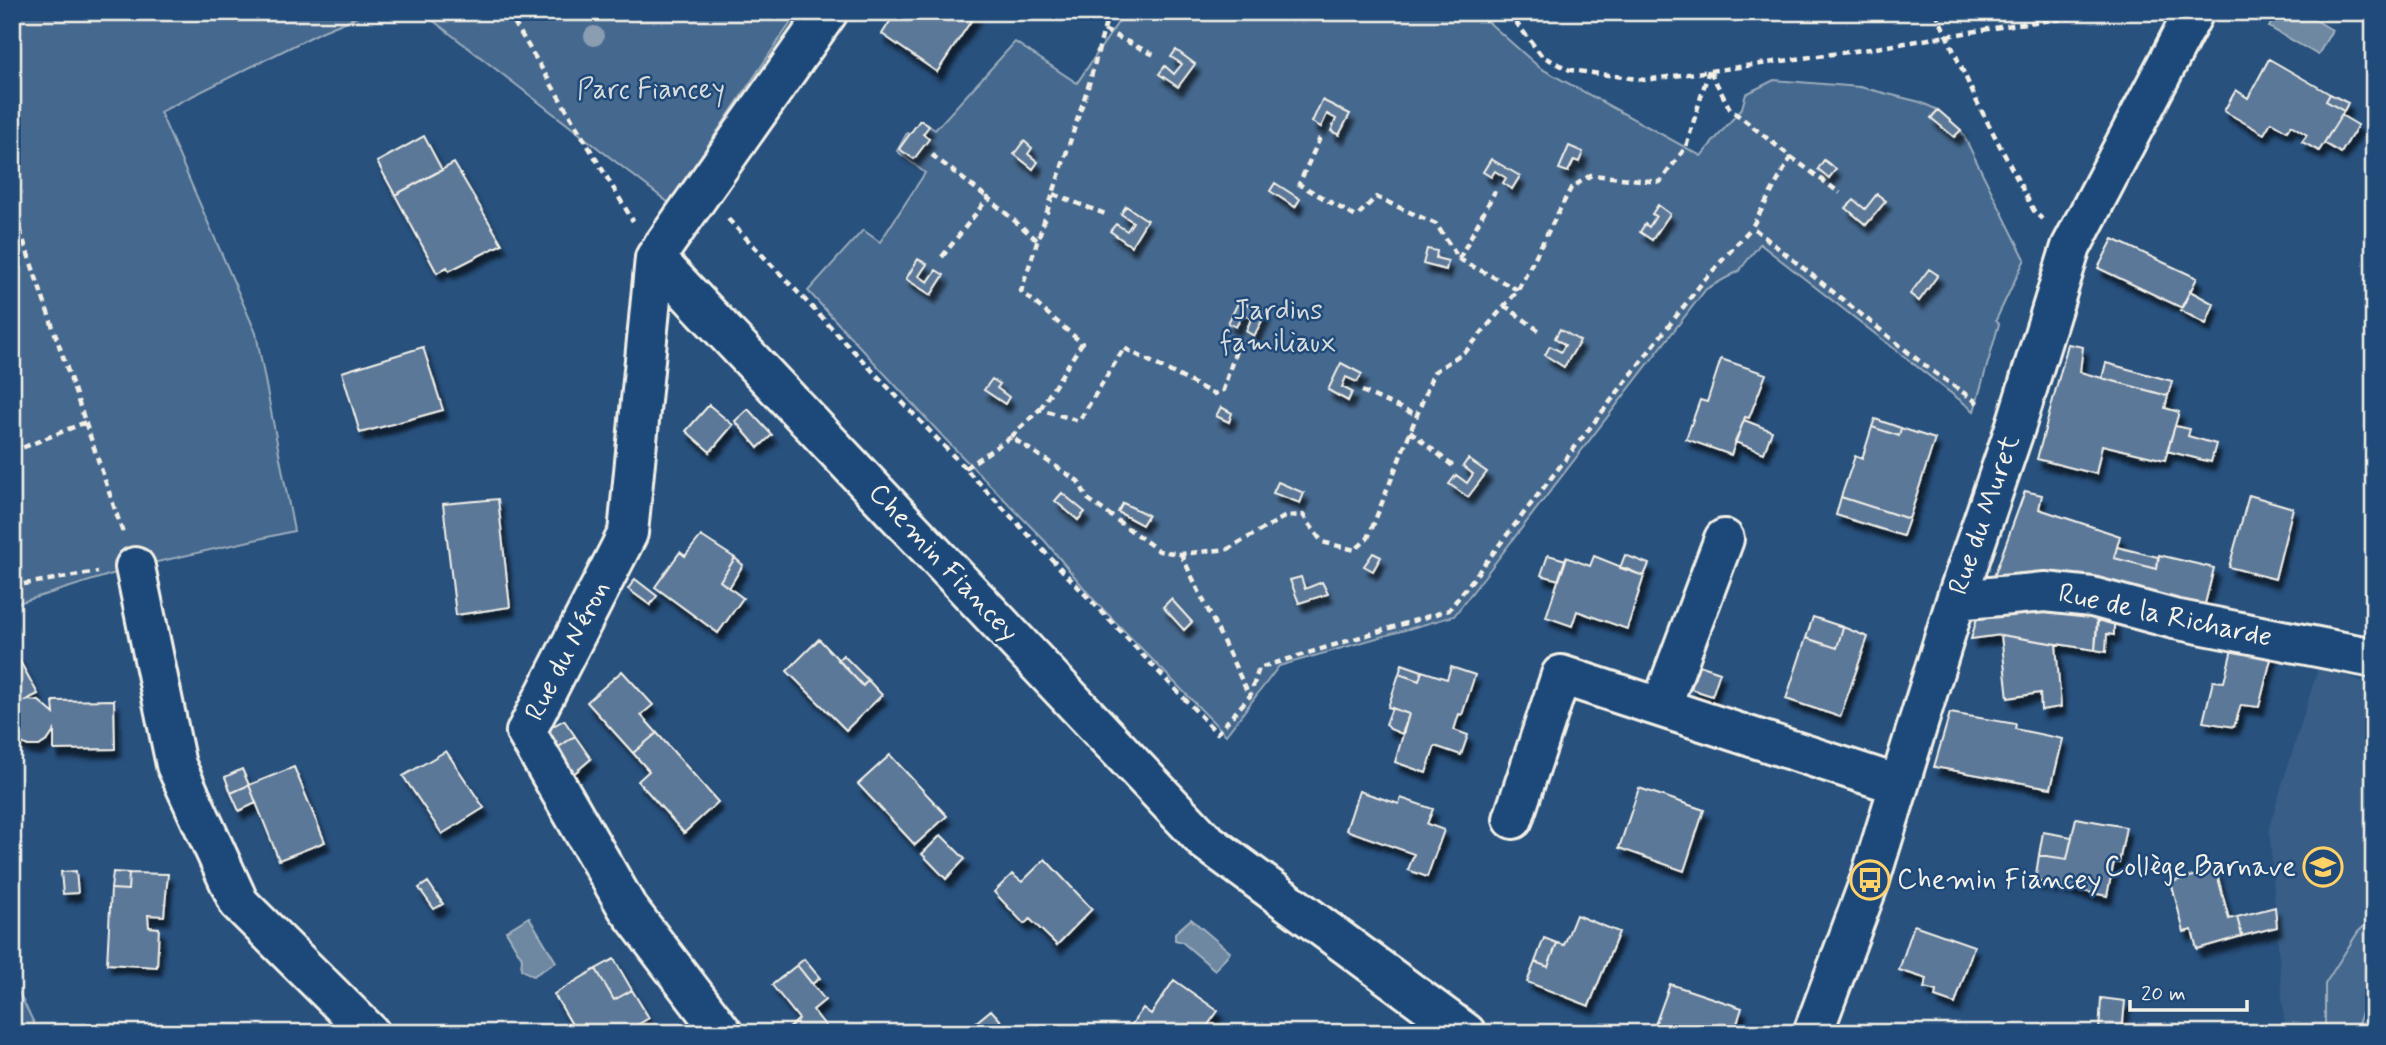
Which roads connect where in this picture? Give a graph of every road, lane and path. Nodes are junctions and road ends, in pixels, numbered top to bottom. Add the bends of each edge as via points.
1 (508, 12) edge
2 (828, 12) edge
3 (1103, 12) edge
4 (1936, 12) edge
5 (2125, 12) edge
6 (2194, 12) edge
7 (1511, 14) edge
8 (1104, 30) junction
9 (1947, 37) junction
10 (1156, 56) dead end
11 (1709, 70) junction
12 (1320, 138) dead end
13 (932, 155) dead end
14 (1791, 158) junction
15 (702, 191) junction
16 (1495, 191) dead end
17 (1840, 192) dead end
18 (1053, 194) junction
19 (988, 198) junction
20 (12, 207) edge
21 (1108, 215) dead end
22 (1752, 227) junction
23 (1037, 240) junction
24 (2071, 247) junction
25 (942, 257) dead end
26 (656, 258) junction
27 (1459, 259) junction
28 (1518, 290) junction
29 (1504, 305) junction
30 (1541, 332) dead end
31 (1240, 338) dead end
32 (1363, 391) dead end
33 (1040, 409) junction
34 (1416, 415) junction
35 (86, 422) junction
36 (2015, 428) junction
37 (1410, 431) junction
38 (1012, 437) junction
39 (12, 452) edge
40 (1454, 467) dead end
41 (965, 468) junction
42 (1724, 539) dead end
43 (1181, 554) junction
44 (121, 569) junction
45 (12, 586) edge
46 (1956, 600) junction
47 (2374, 658) edge
48 (1250, 696) junction
49 (1661, 707) junction
50 (1899, 785) junction
51 (1513, 818) dead end
52 (370, 1033) edge
53 (723, 1033) edge
54 (1466, 1033) edge
55 (1813, 1033) edge

1 - 26 path
2 - 15 street
3 - 8 path via 1108,15
4 - 9 path
5 - 9 path
6 - 24 street, Rue du Muret
7 - 11 path via 1542,56 1570,70 1645,80
8 - 10 path
8 - 18 path
9 - 11 path
9 - 24 path via 2034,211
11 - 14 path via 1730,109
11 - 28 path via 1686,148 1660,182 1591,175 1571,188
12 - 27 path via 1298,184 1356,217 1376,197 1436,224
13 - 19 path
14 - 17 path
14 - 22 path
15 - 26 street
15 - 41 path
16 - 27 path
18 - 21 path
18 - 23 path
19 - 23 path
19 - 25 path
20 - 35 path
22 - 36 path via 1928,368
22 - 48 path via 1701,285 1449,610 1259,668
23 - 33 path via 1021,291 1082,343
24 - 36 street, Rue du Muret
26 - 53 street, Rue du Néron via 628,533 526,732 626,907
26 - 54 street, Chemin Fiancey via 1204,840
27 - 28 path
28 - 29 path
29 - 30 path
29 - 34 path via 1467,350 1434,372
31 - 33 path via 1223,390 1214,394 1124,348 1079,421
32 - 34 path
33 - 38 path
34 - 37 path
35 - 39 path
35 - 44 path
36 - 46 street, Rue du Muret
37 - 40 path
37 - 43 path via 1368,538 1355,550 1322,542 1303,515 1286,516 1228,548
38 - 41 path
38 - 43 path via 1078,481 1088,499 1159,551
41 - 48 path via 1217,733
42 - 49 street
43 - 48 path
44 - 45 path
44 - 52 street via 176,765 239,903
46 - 47 street, Rue de la Richarde via 2045,592 2092,597 2174,619
46 - 50 street, Rue du Muret
49 - 50 street
49 - 51 street via 1562,675
50 - 55 street, Rue du Muret via 1870,880

